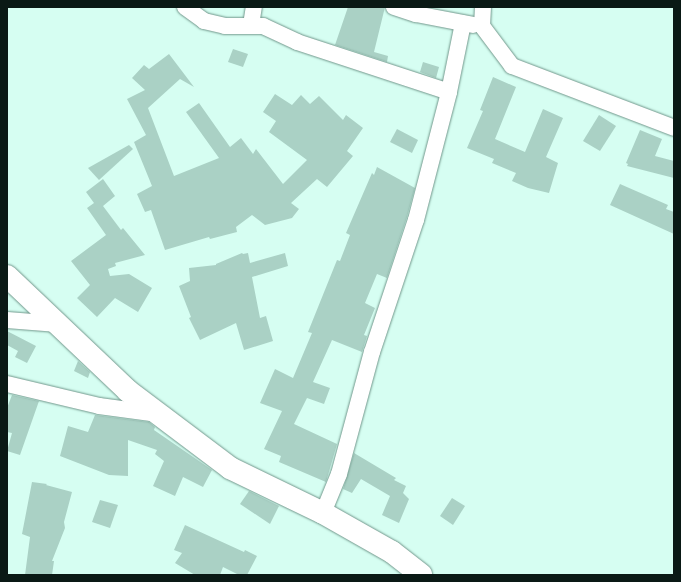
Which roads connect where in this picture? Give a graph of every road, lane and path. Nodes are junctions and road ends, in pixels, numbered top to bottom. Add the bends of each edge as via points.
1 (185, 7) edge
2 (254, 7) edge
3 (394, 7) edge
4 (483, 7) edge
5 (463, 23) junction
6 (251, 25) junction
7 (482, 26) junction
8 (450, 92) junction
9 (674, 128) edge
10 (7, 276) edge
11 (7, 320) edge
12 (58, 324) junction
13 (7, 384) edge
14 (160, 415) junction
15 (322, 512) junction
16 (421, 575) edge

1 - 6 street via 204,21 225,26
2 - 6 street
3 - 5 street
4 - 7 street
5 - 7 street
5 - 8 street
6 - 8 street via 263,26 297,42
7 - 9 street via 512,66
8 - 15 street via 416,220 372,352 339,474
10 - 12 street
11 - 12 street
12 - 14 street via 128,391
13 - 14 street via 99,406
14 - 15 street via 230,468
15 - 16 street via 392,552

